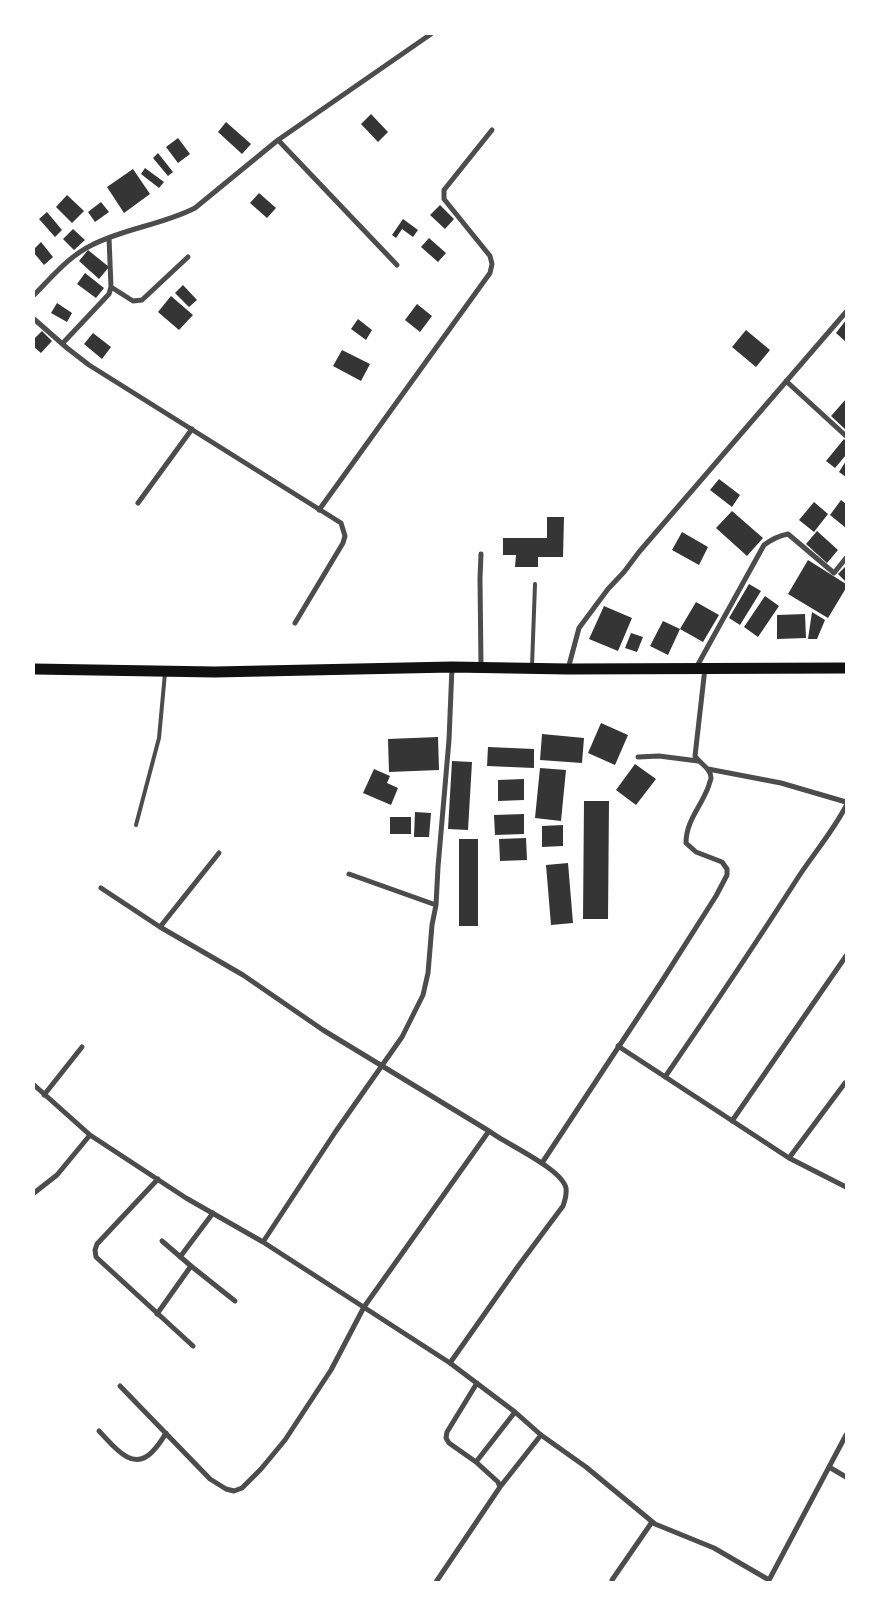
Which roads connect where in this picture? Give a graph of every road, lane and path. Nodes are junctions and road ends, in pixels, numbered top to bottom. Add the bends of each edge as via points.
1 (431, 34) edge
2 (492, 130) dead end
3 (278, 140) junction
4 (109, 238) junction
5 (188, 257) dead end
6 (397, 266) dead end
7 (111, 286) junction
8 (34, 296) edge
9 (846, 312) edge
10 (34, 319) edge
11 (62, 344) junction
12 (786, 381) junction
13 (192, 429) junction
14 (846, 436) edge
15 (138, 503) dead end
16 (320, 510) junction
17 (481, 554) dead end
18 (846, 558) edge
19 (535, 584) dead end
20 (295, 623) dead end
21 (452, 667) junction
22 (482, 668) junction
23 (532, 668) junction
24 (700, 668) junction
25 (846, 668) edge
26 (34, 669) edge
27 (568, 669) junction
28 (165, 671) junction
29 (638, 757) dead end
30 (698, 761) junction
31 (708, 769) junction
32 (846, 802) edge
33 (846, 806) edge
34 (136, 825) dead end
35 (219, 853) dead end
36 (349, 874) dead end
37 (101, 888) dead end
38 (436, 905) junction
39 (160, 926) junction
40 (846, 956) edge
41 (618, 1046) junction
42 (82, 1047) dead end
43 (382, 1066) junction
44 (665, 1077) junction
45 (846, 1083) edge
46 (34, 1085) edge
47 (44, 1095) junction
48 (732, 1121) junction
49 (489, 1131) junction
50 (90, 1135) junction
51 (789, 1158) junction
52 (542, 1163) junction
53 (158, 1179) junction
54 (846, 1187) edge
55 (34, 1193) edge
56 (213, 1213) junction
57 (162, 1241) dead end
58 (263, 1242) junction
59 (180, 1257) junction
60 (191, 1266) junction
61 (235, 1301) dead end
62 (364, 1307) junction
63 (157, 1314) junction
64 (193, 1346) dead end
65 (450, 1363) junction
66 (477, 1383) junction
67 (120, 1386) dead end
68 (515, 1412) junction
69 (99, 1431) dead end
70 (166, 1433) junction
71 (541, 1435) junction
72 (846, 1435) edge
73 (476, 1462) junction
74 (830, 1467) junction
75 (846, 1477) edge
76 (500, 1487) junction
77 (652, 1522) junction
78 (612, 1580) dead end
79 (768, 1581) edge
80 (436, 1582) edge

1 - 3 street
2 - 16 street via 444,190 444,199 490,256 490,273
3 - 4 street via 182,215
3 - 6 street
4 - 7 street
4 - 8 street via 90,245 68,261
5 - 7 street via 142,300 133,301
7 - 11 street via 109,294
9 - 12 street
10 - 11 street
11 - 13 street
12 - 14 street
12 - 27 street via 608,589 579,628
13 - 15 street
13 - 16 street
16 - 20 street via 341,523 345,536
17 - 22 street
18 - 24 street via 834,573 788,534 772,538 764,545
19 - 23 lane
21 - 22 highway
21 - 28 highway
21 - 38 street
22 - 23 highway
23 - 27 highway
24 - 25 highway
24 - 27 highway
24 - 30 street via 695,756
26 - 28 highway
28 - 34 lane via 159,738
29 - 30 street
30 - 31 street
31 - 32 street via 781,783
31 - 41 street via 711,777 688,826 686,843 696,852 722,862 727,875
33 - 44 street
35 - 39 street
36 - 38 street
37 - 39 street
38 - 43 street via 423,995 402,1037
39 - 43 street via 243,975
40 - 48 street
41 - 44 street
41 - 52 street
42 - 47 street
43 - 49 street
43 - 58 street
44 - 48 street
45 - 51 street
46 - 47 street
47 - 50 street
48 - 51 street
49 - 52 street
49 - 62 street
50 - 53 street
50 - 55 street via 57,1175
51 - 54 street
52 - 65 street via 565,1185 567,1195 563,1206
53 - 56 street
53 - 63 street via 95,1250 96,1257
56 - 58 street
56 - 59 street
57 - 59 street
58 - 62 street
59 - 60 street
60 - 61 street
60 - 63 street
62 - 65 street
62 - 70 street via 331,1370 285,1440 242,1488 234,1492 210,1479
63 - 64 street
65 - 66 street
66 - 68 street
66 - 73 street via 446,1438 448,1443
67 - 70 street
68 - 71 street
68 - 73 street
69 - 70 street via 132,1460 151,1454
71 - 76 street
71 - 77 street via 586,1467
72 - 74 street
73 - 76 street
74 - 75 street
74 - 79 street
76 - 80 street
77 - 78 street
77 - 79 street via 714,1548

